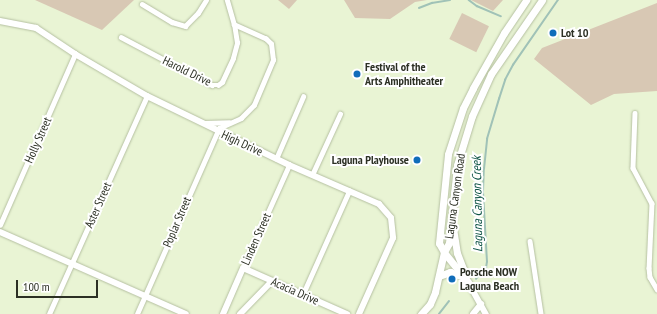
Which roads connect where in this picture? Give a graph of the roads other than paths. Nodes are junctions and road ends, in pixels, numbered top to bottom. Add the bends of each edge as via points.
1 (206, 0) edge
2 (228, 0) edge
3 (526, 0) edge
4 (542, 0) edge
5 (142, 4) dead end
6 (1, 23) edge
7 (234, 25) junction
8 (121, 37) dead end
9 (75, 54) junction
10 (147, 96) junction
11 (303, 97) dead end
12 (635, 113) dead end
13 (340, 114) dead end
14 (233, 122) junction
15 (201, 123) junction
16 (457, 125) junction
17 (467, 129) junction
18 (217, 131) junction
19 (276, 159) junction
20 (289, 165) junction
21 (312, 175) junction
22 (349, 191) junction
23 (452, 218) junction
24 (0, 225) edge
25 (0, 232) edge
26 (530, 241) dead end
27 (444, 252) junction
28 (71, 264) junction
29 (243, 268) junction
30 (439, 276) junction
31 (466, 279) junction
32 (272, 281) junction
33 (657, 289) edge
34 (303, 294) junction
35 (145, 296) junction
36 (481, 304) junction
37 (49, 314) edge
38 (138, 314) edge
39 (186, 314) edge
40 (223, 314) edge
41 (240, 314) edge
42 (347, 314) edge
43 (359, 314) edge
44 (421, 314) edge
45 (473, 314) edge
46 (486, 314) edge
47 (541, 314) edge

1 - 5 street via 185,26 172,22
2 - 7 street, Harold Drive
3 - 16 main road, Laguna Canyon Road via 473,88
4 - 17 main road, Laguna Canyon Road via 491,74
6 - 9 street, High Drive via 36,28
7 - 8 street, Harold Drive via 237,43 233,58 222,82 212,85
7 - 14 street via 266,39 271,44 273,60 254,105 248,113
9 - 10 street, High Drive
9 - 24 street, Holly Street
10 - 15 street, High Drive
10 - 28 street, Aster Street
11 - 19 street
12 - 33 street via 633,168 652,203 649,268 650,277
13 - 21 street
14 - 15 street
14 - 18 street
15 - 18 street, High Drive
16 - 17 main road
16 - 27 main road, Laguna Canyon Road via 446,168 440,243
17 - 23 main road, Laguna Canyon Road via 456,165
18 - 19 street, High Drive
18 - 35 street, Poplar Street
19 - 20 street, High Drive
20 - 21 street, High Drive
20 - 29 street, Linden Street
21 - 22 street, High Drive
22 - 34 street
22 - 43 street, High Drive via 378,204 391,218 393,227 393,238
23 - 27 main road, Laguna Canyon Road via 449,243
23 - 31 main road via 457,253
25 - 28 street
26 - 47 street
27 - 30 main road
27 - 31 main road
28 - 35 street
28 - 37 street, Aster Street
29 - 32 street, Acacia Drive
29 - 40 street, Linden Street
30 - 31 main road via 450,272
30 - 44 main road via 430,304
31 - 36 street
32 - 34 street, Acacia Drive
32 - 41 street
34 - 42 street, Acacia Drive
35 - 38 street, Poplar Street
35 - 39 street
36 - 45 street
36 - 46 street

